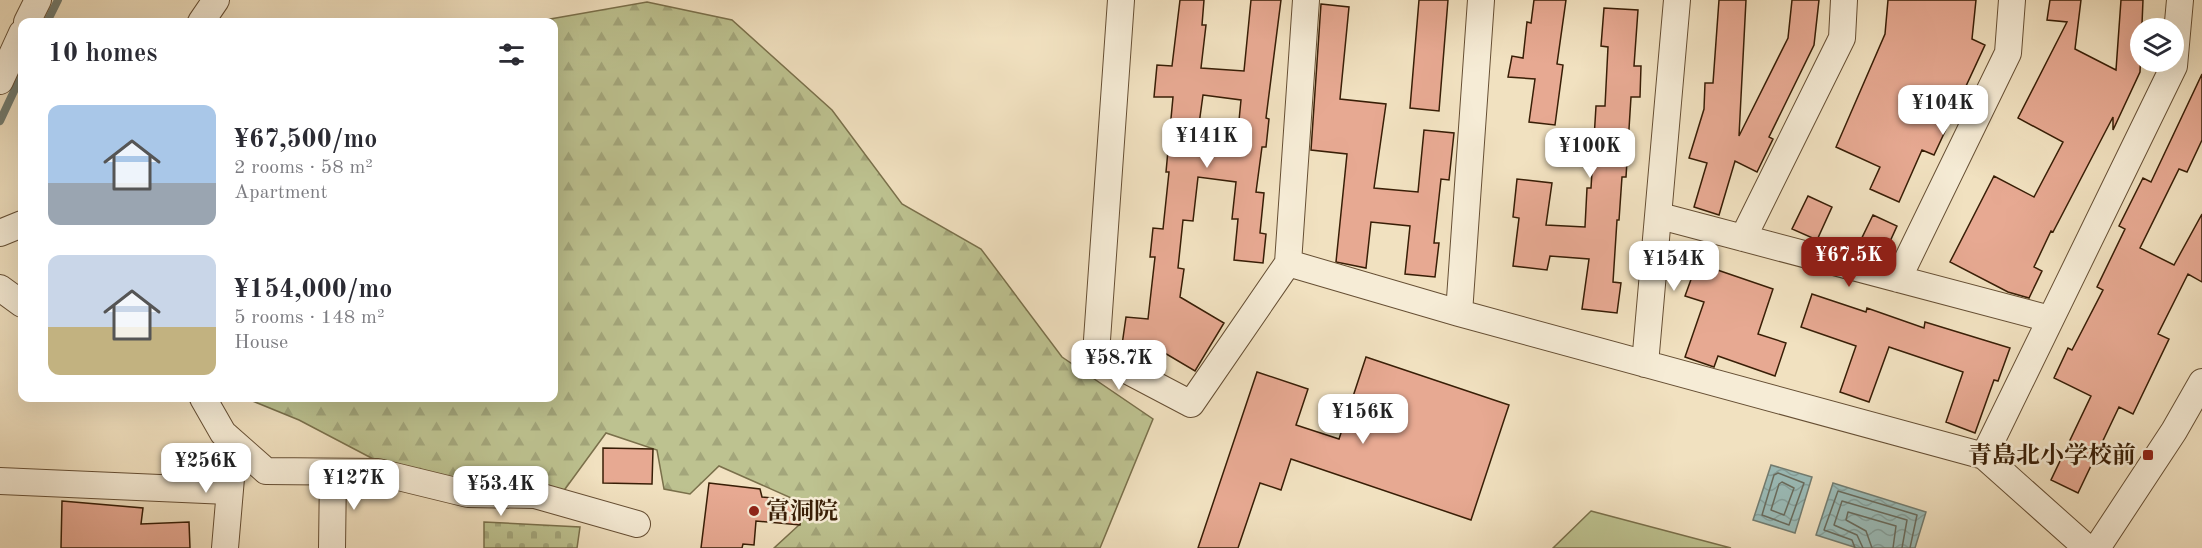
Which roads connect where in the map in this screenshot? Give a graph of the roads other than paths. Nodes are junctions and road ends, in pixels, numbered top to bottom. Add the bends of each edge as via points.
1 (38, 0) edge
2 (216, 0) edge
3 (1121, 0) edge
4 (1306, 0) edge
5 (1481, 0) edge
6 (1677, 0) edge
7 (1844, 0) edge
8 (2012, 0) edge
9 (2181, 0) edge
10 (29, 18) edge
11 (204, 18) edge
12 (18, 42) edge
13 (0, 81) edge
14 (1660, 216) junction
15 (18, 226) edge
16 (0, 233) edge
17 (1743, 238) junction
18 (1288, 263) junction
19 (1898, 279) junction
20 (0, 288) edge
21 (18, 301) edge
22 (1459, 313) junction
23 (2050, 319) junction
24 (1645, 364) junction
25 (2202, 382) edge
26 (205, 402) edge
27 (234, 443) junction
28 (1984, 456) junction
29 (333, 473) junction
30 (0, 482) edge
31 (228, 491) junction
32 (637, 524) dead end
33 (225, 548) edge
34 (332, 548) edge
35 (2087, 548) edge
36 (2097, 548) edge

1 - 10 street
2 - 11 street
3 - 18 street via 1096,354 1191,404
4 - 18 street
5 - 22 street
6 - 14 street
7 - 17 street via 1842,38
8 - 19 street via 2008,53
9 - 23 street via 2174,66
12 - 13 street
14 - 17 street
14 - 24 street
15 - 16 street
17 - 19 street
18 - 22 street
19 - 23 street
20 - 21 street
22 - 24 street
23 - 28 street
24 - 28 street
25 - 36 street
26 - 27 street via 223,433
27 - 29 street via 266,471
27 - 31 street
28 - 35 street
29 - 32 street via 378,472 468,494 535,495
29 - 34 street
30 - 31 street
31 - 33 street

